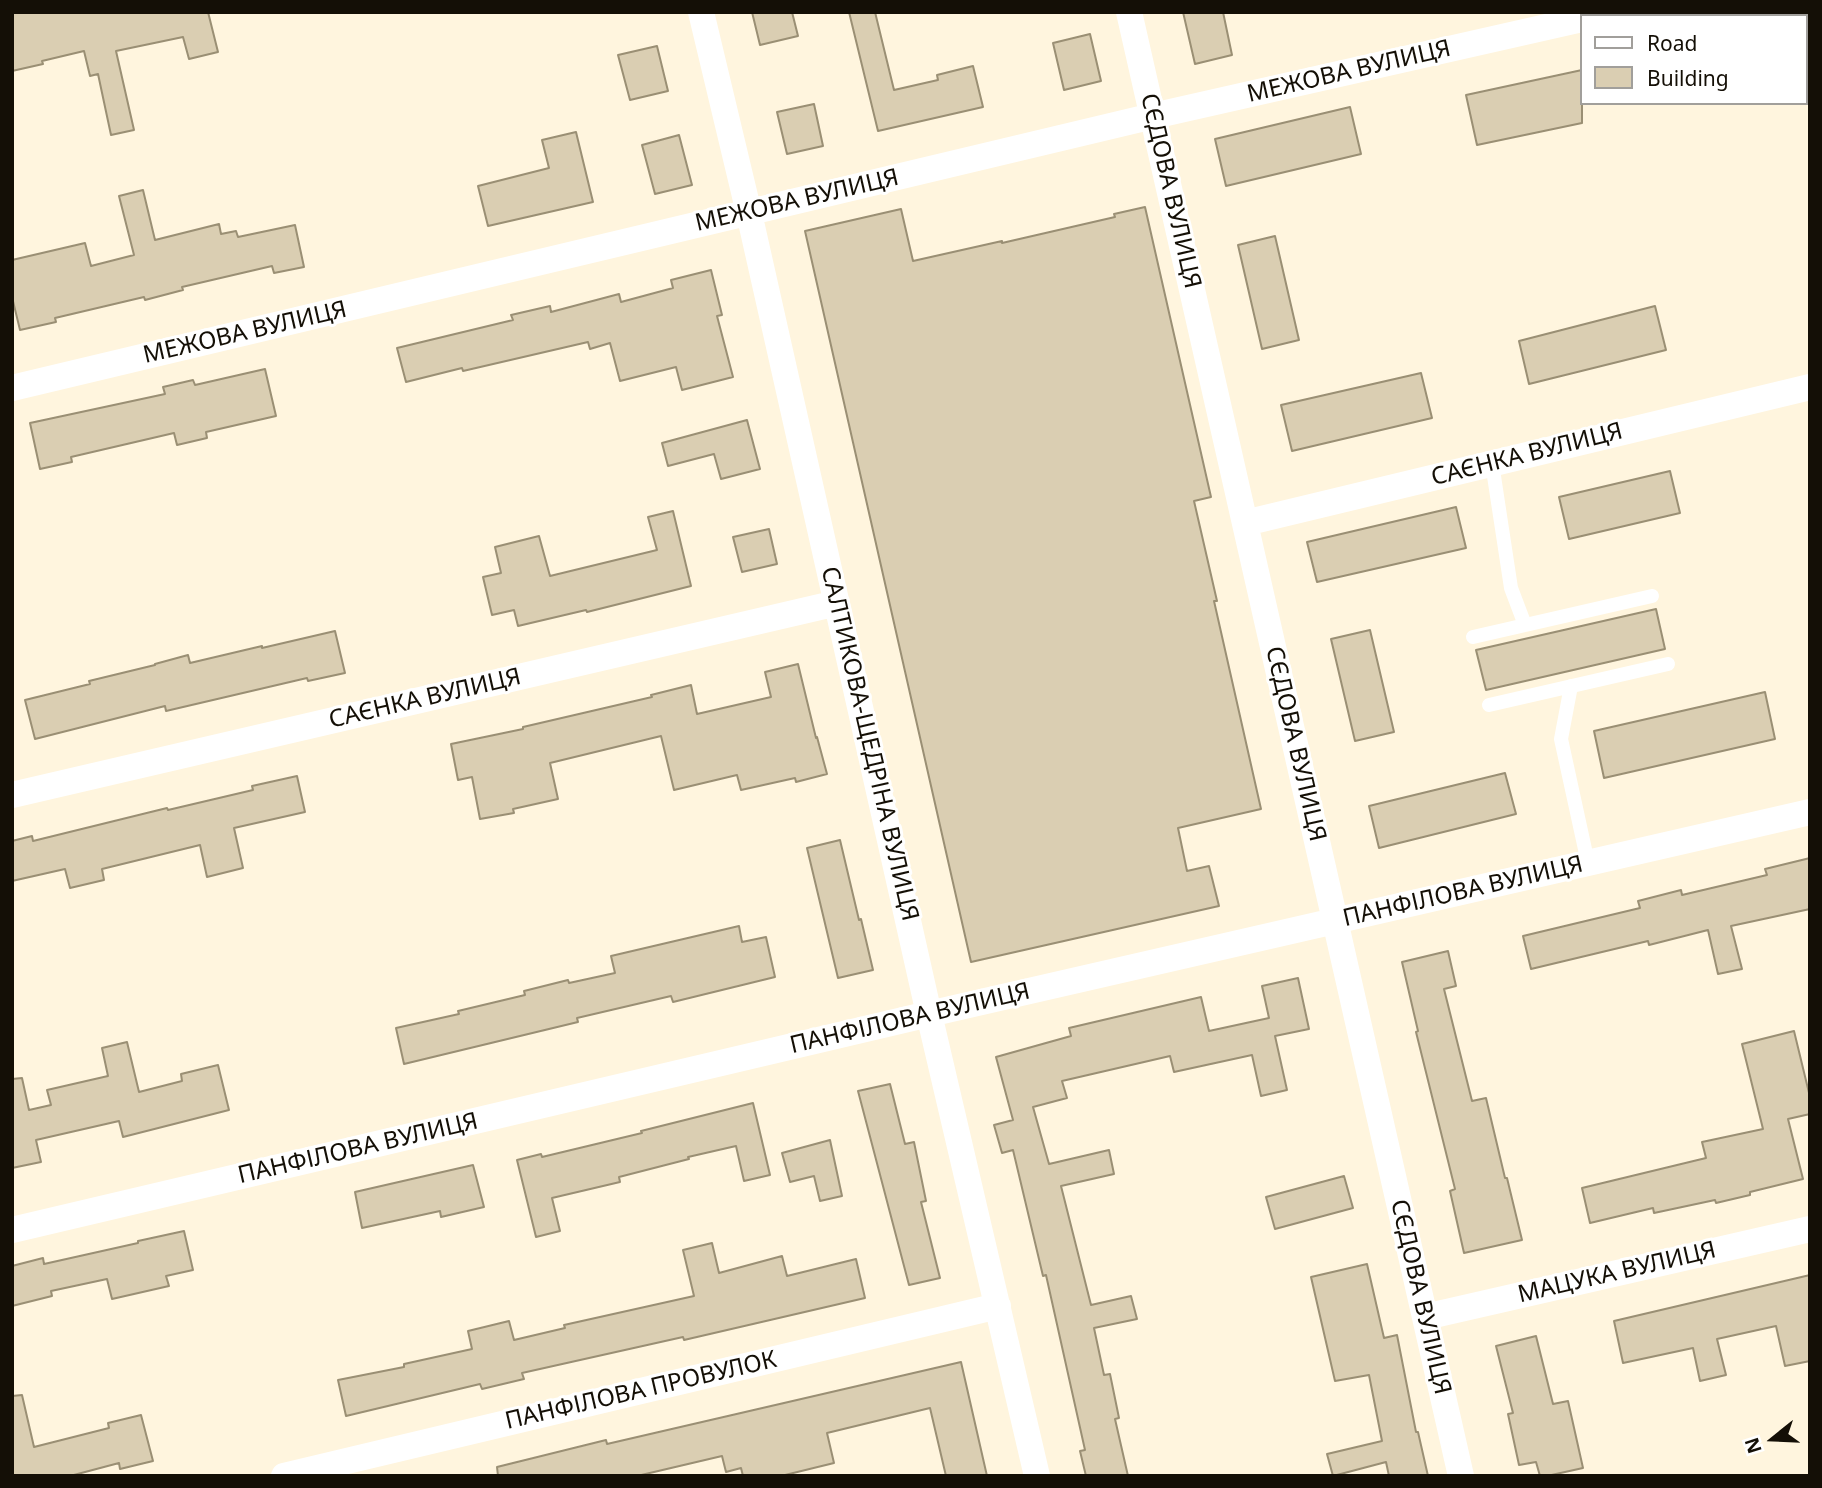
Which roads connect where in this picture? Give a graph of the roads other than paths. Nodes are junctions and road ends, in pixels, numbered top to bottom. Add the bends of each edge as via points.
1 (701, 12) edge
2 (1129, 12) edge
3 (1580, 19) edge
4 (1153, 116) junction
5 (749, 213) junction
6 (1810, 387) edge
7 (12, 388) edge
8 (1492, 463) junction
9 (1245, 523) junction
10 (1652, 596) dead end
11 (837, 603) junction
12 (1525, 625) junction
13 (1473, 637) dead end
14 (1668, 664) dead end
15 (1571, 686) junction
16 (1489, 705) dead end
17 (12, 795) edge
18 (1810, 812) edge
19 (1588, 863) junction
20 (1335, 921) junction
21 (929, 1014) junction
22 (1810, 1229) edge
23 (12, 1230) edge
24 (998, 1306) junction
25 (1425, 1317) junction
26 (284, 1476) edge
27 (1037, 1476) edge
28 (1461, 1476) edge

1 - 5 street, САЛТИКОВА-ЩЕДРІНА ВУЛИЦЯ
2 - 4 street, СЄДОВА ВУЛИЦЯ
3 - 4 street, МЕЖОВА ВУЛИЦЯ
4 - 5 street, МЕЖОВА ВУЛИЦЯ
4 - 9 street, СЄДОВА ВУЛИЦЯ
5 - 7 street, МЕЖОВА ВУЛИЦЯ
5 - 11 street, САЛТИКОВА-ЩЕДРІНА ВУЛИЦЯ
6 - 8 street, САЄНКА ВУЛИЦЯ
8 - 9 street, САЄНКА ВУЛИЦЯ
8 - 12 lane via 1511,588
9 - 20 street, СЄДОВА ВУЛИЦЯ
10 - 12 lane
11 - 17 street, САЄНКА ВУЛИЦЯ
11 - 21 street, САЛТИКОВА-ЩЕДРІНА ВУЛИЦЯ
12 - 13 lane
14 - 15 lane
15 - 16 lane
15 - 19 lane via 1561,739
18 - 19 street, ПАНФІЛОВА ВУЛИЦЯ
19 - 20 street, ПАНФІЛОВА ВУЛИЦЯ
20 - 21 street, ПАНФІЛОВА ВУЛИЦЯ
20 - 25 street, СЄДОВА ВУЛИЦЯ
21 - 23 street, ПАНФІЛОВА ВУЛИЦЯ
21 - 24 street, САЛТИКОВА-ЩЕДРІНА ВУЛИЦЯ
22 - 25 street, МАЦУКА ВУЛИЦЯ
24 - 26 street, ПАНФІЛОВА ПРОВУЛОК
24 - 27 street, САЛТИКОВА-ЩЕДРІНА ВУЛИЦЯ
25 - 28 street, СЄДОВА ВУЛИЦЯ

